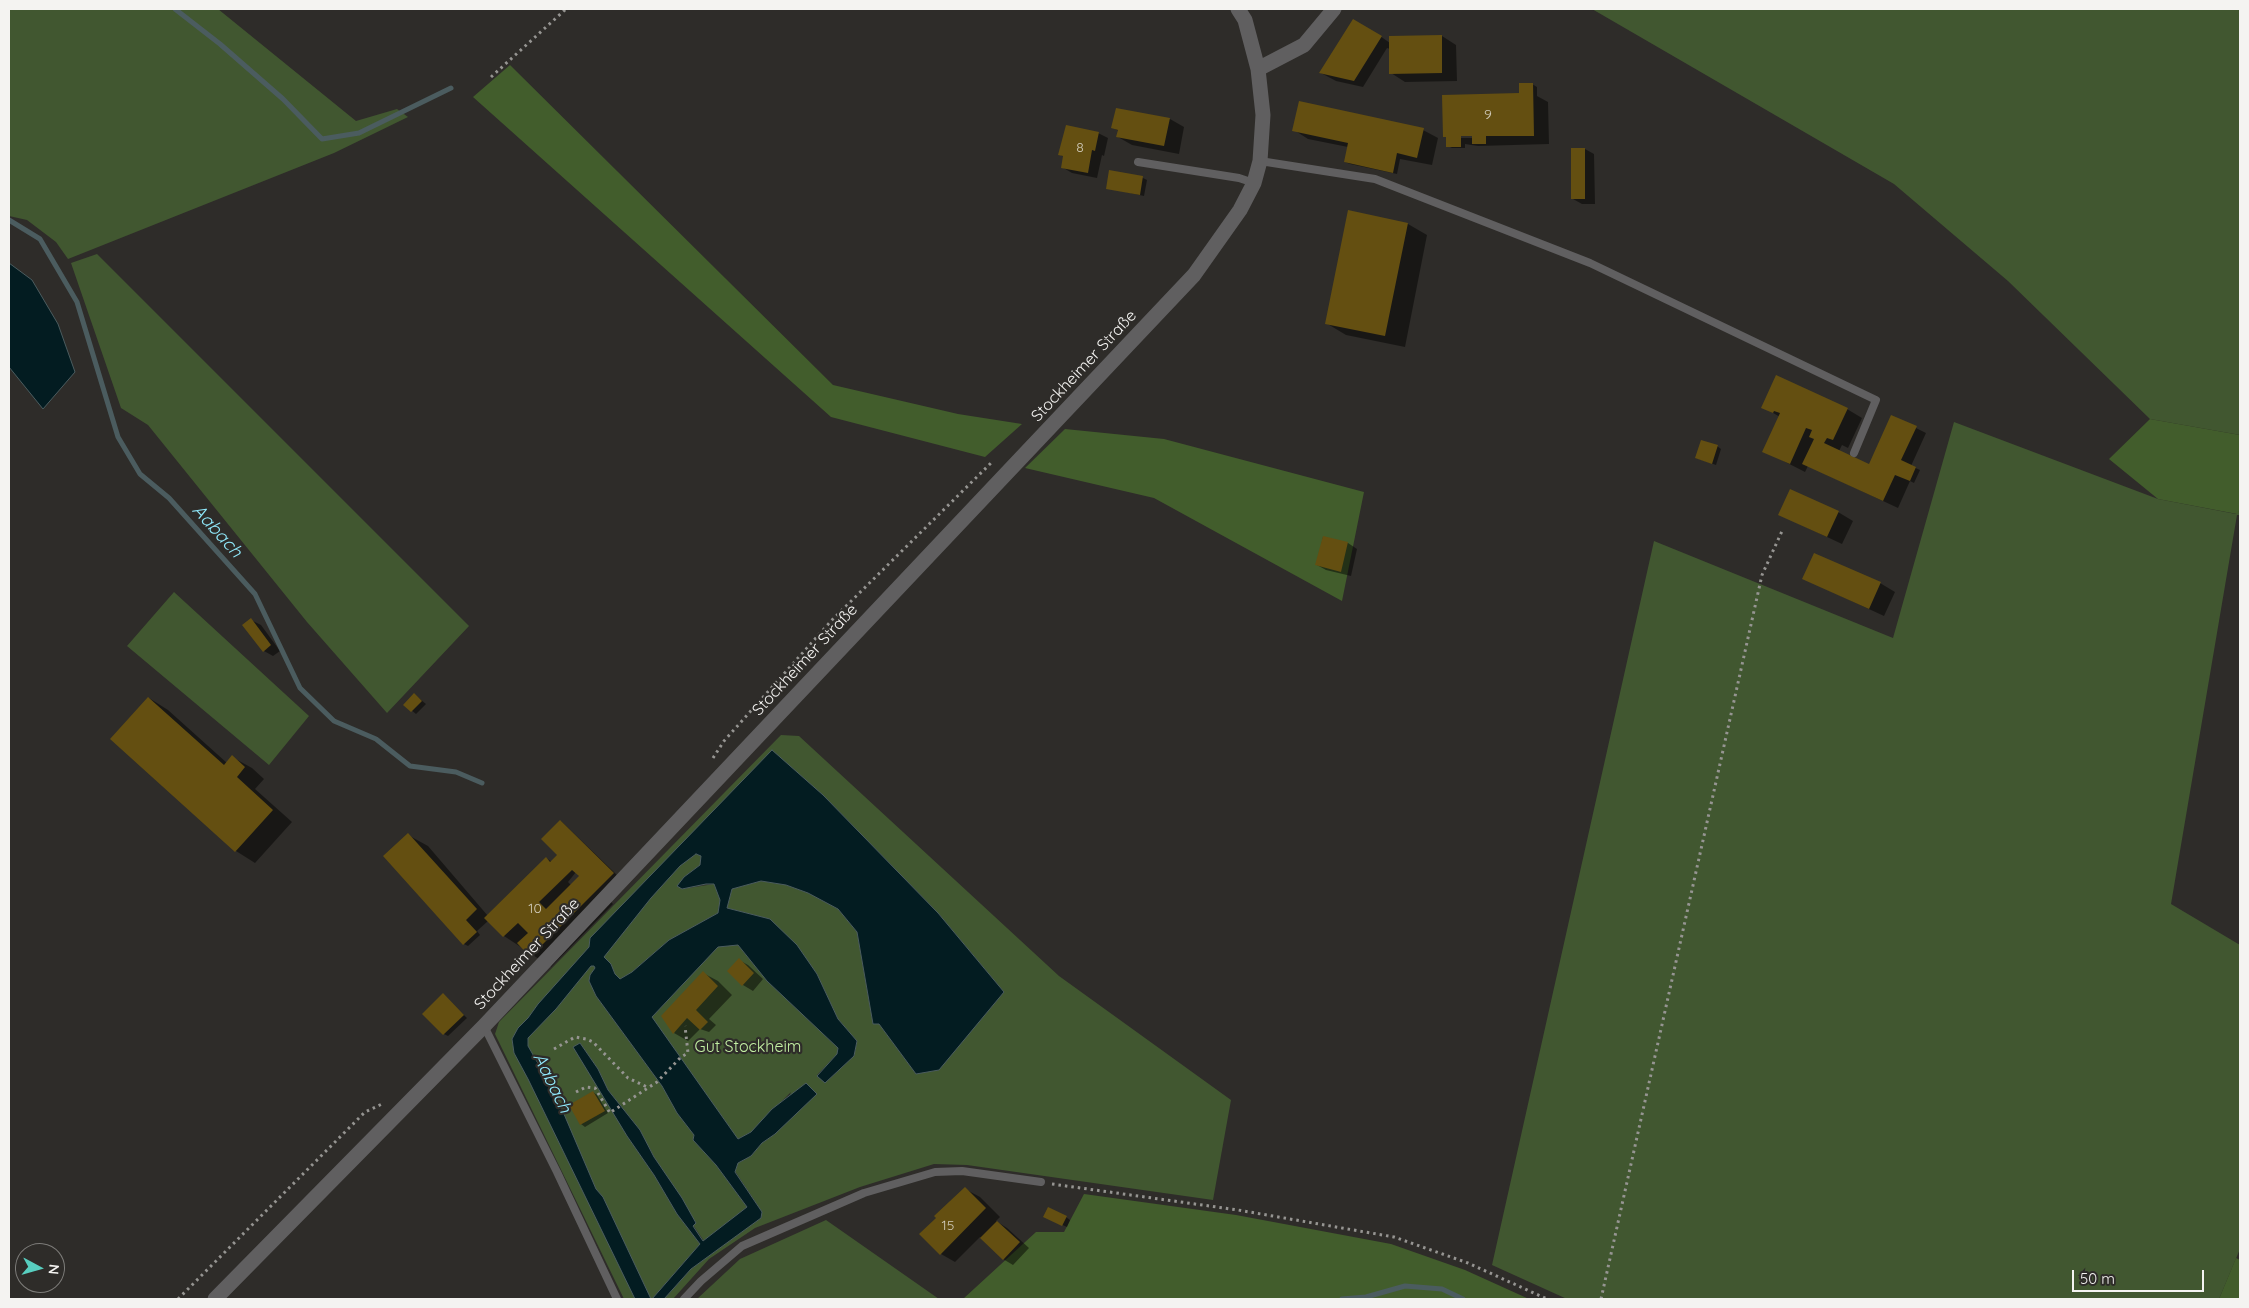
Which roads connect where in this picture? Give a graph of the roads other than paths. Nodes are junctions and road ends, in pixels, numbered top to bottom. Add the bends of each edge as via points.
1 (1238, 9) edge
2 (1334, 9) edge
3 (1258, 69) junction
4 (1260, 161) junction
5 (1138, 162) dead end
6 (1254, 183) junction
7 (1854, 453) dead end
8 (484, 1026) junction
9 (1041, 1182) road end
10 (215, 1299) edge
11 (617, 1299) edge
12 (684, 1299) edge

1 - 3 street, Stockheimer Straße via 1245,20
2 - 3 street via 1304,46
3 - 4 street, Stockheimer Straße via 1263,115
4 - 6 street, Stockheimer Straße
4 - 7 lane via 1375,179 1590,263 1876,400
5 - 6 lane
6 - 8 street, Stockheimer Straße via 1240,210 1194,275
8 - 10 street, Stockheimer Straße
8 - 11 lane
9 - 12 lane via 962,1171 935,1172 864,1193 742,1246

